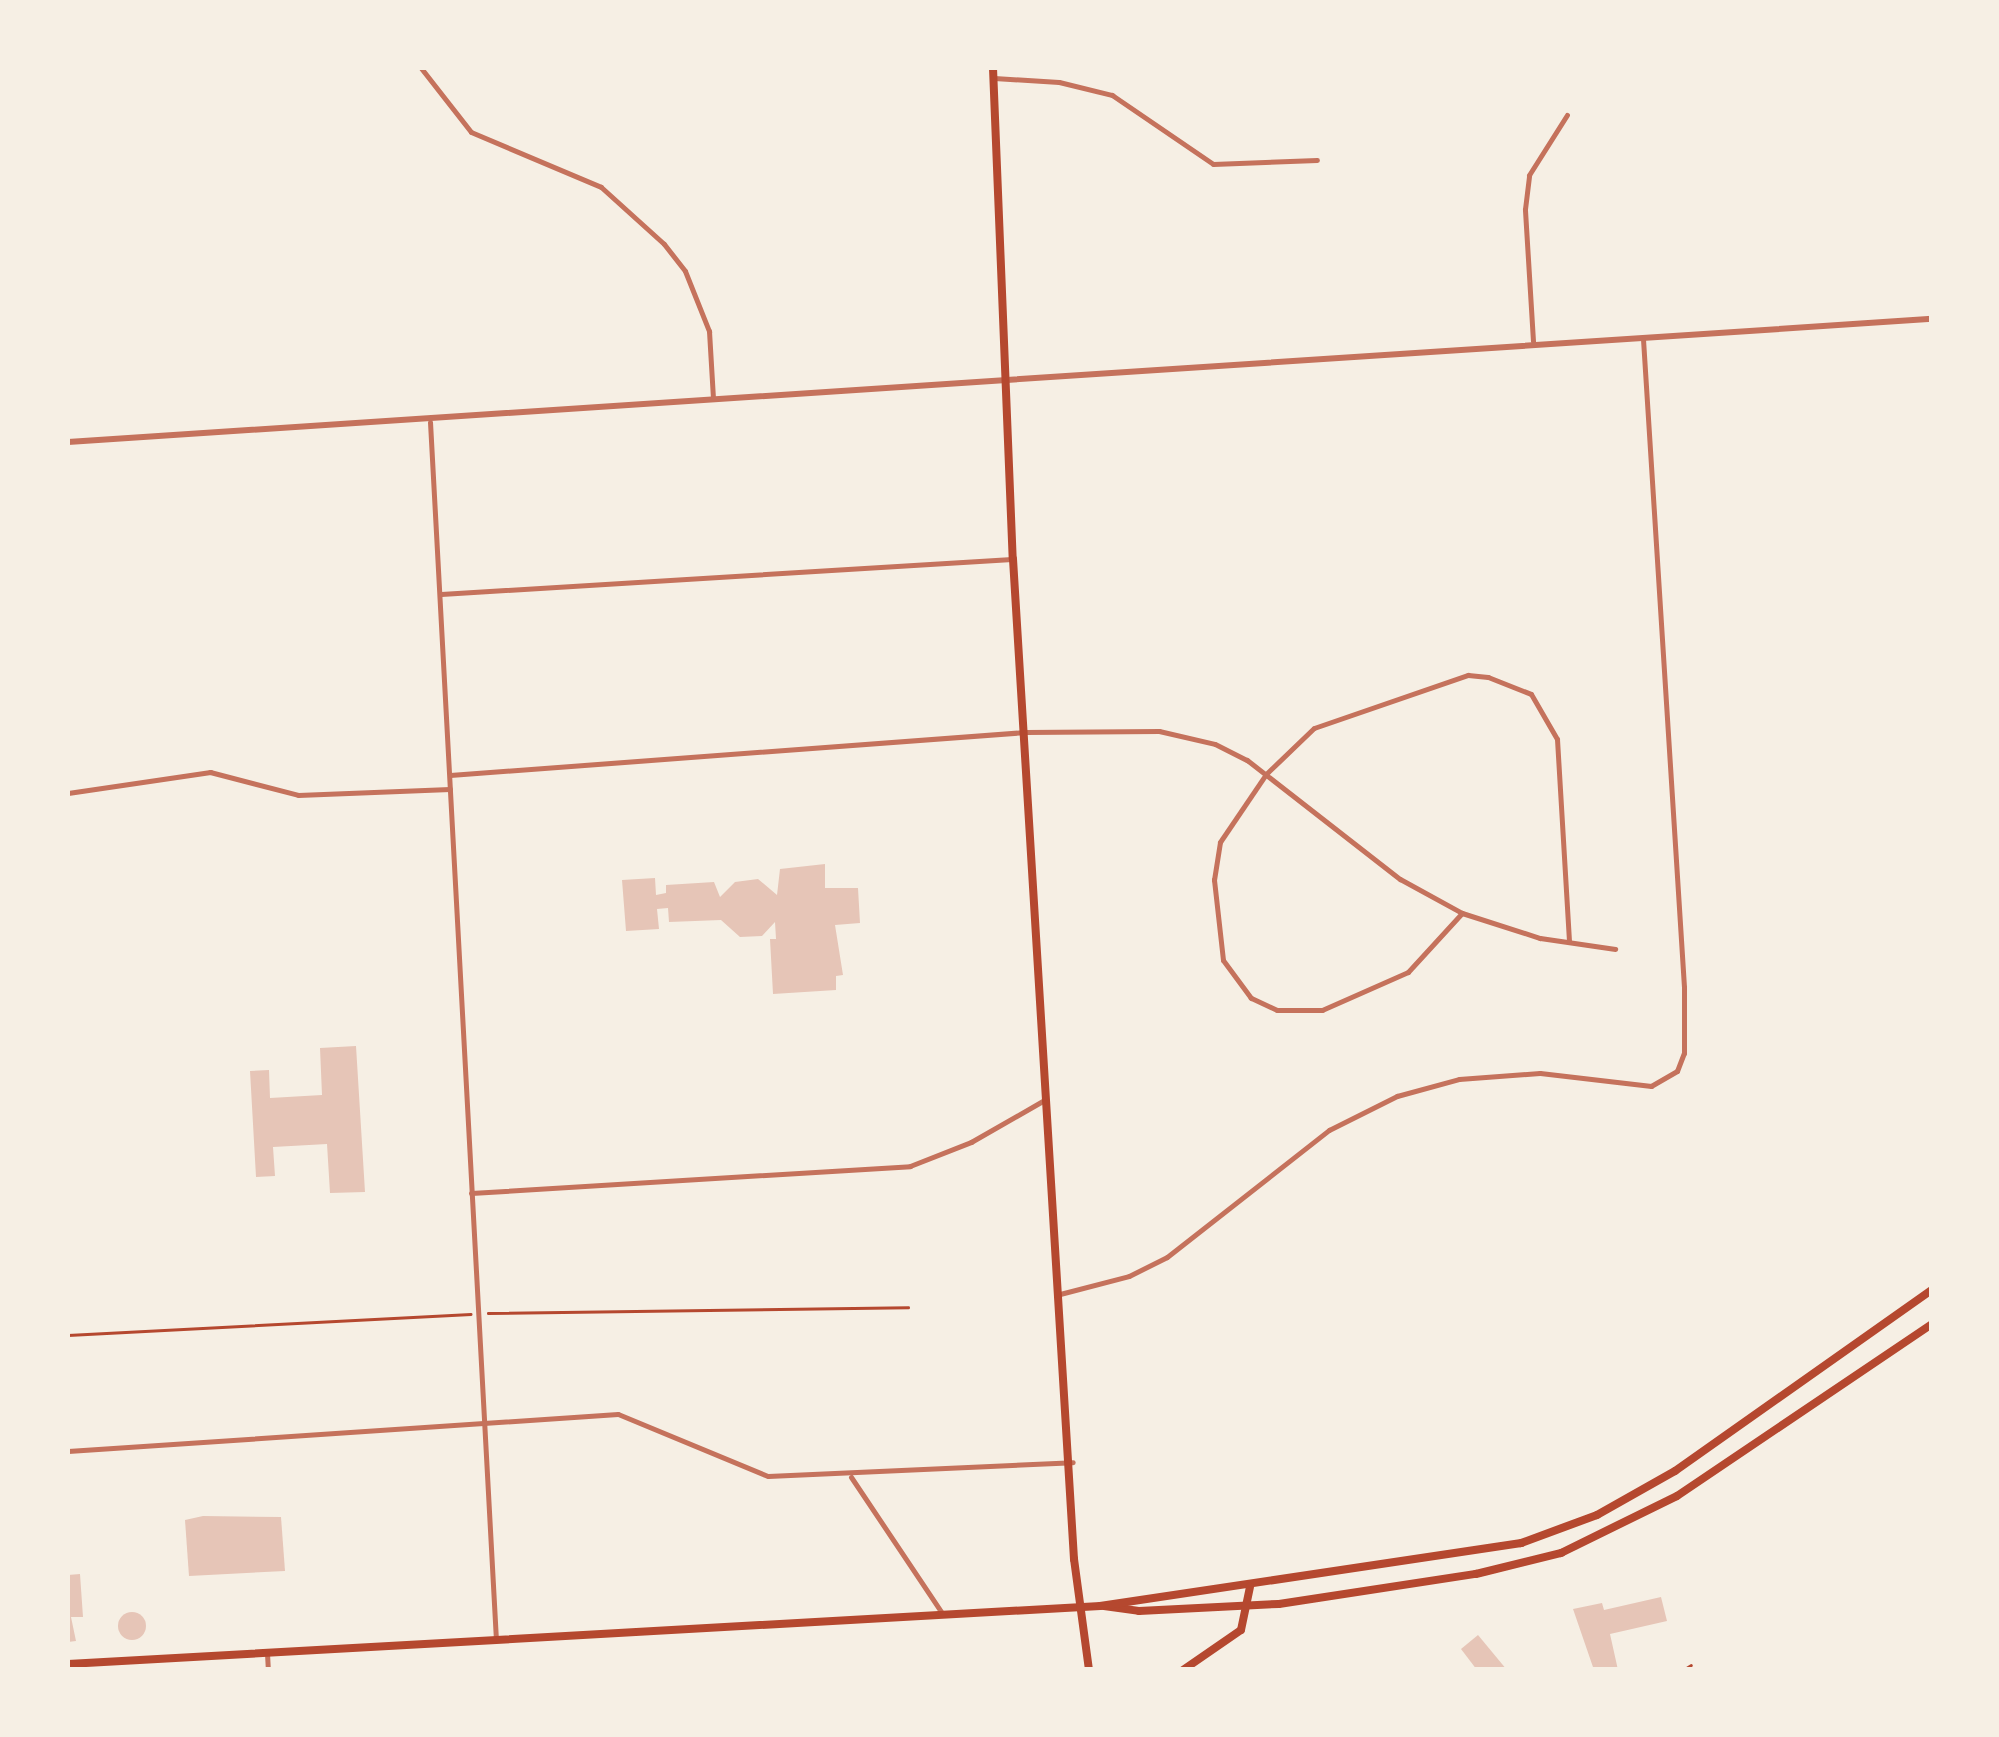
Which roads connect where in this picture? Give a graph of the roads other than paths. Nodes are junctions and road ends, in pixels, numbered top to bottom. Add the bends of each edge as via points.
1 (421, 68) edge
2 (993, 68) edge
3 (994, 78) junction
4 (1567, 115) dead end
5 (1317, 160) dead end
6 (1932, 319) edge
7 (1642, 336) junction
8 (1533, 341) junction
9 (1006, 382) junction
10 (714, 400) junction
11 (430, 422) junction
12 (68, 442) edge
13 (1013, 559) junction
14 (440, 594) junction
15 (1026, 732) junction
16 (1266, 774) junction
17 (450, 775) junction
18 (451, 789) junction
19 (68, 793) edge
20 (1462, 913) junction
21 (1569, 942) junction
22 (1615, 949) dead end
23 (1050, 1098) junction
24 (472, 1193) junction
25 (1932, 1290) edge
26 (1060, 1294) junction
27 (1932, 1324) edge
28 (483, 1424) junction
29 (68, 1451) edge
30 (1692, 1459) junction
31 (1073, 1462) junction
32 (850, 1477) junction
33 (1704, 1478) junction
34 (1250, 1588) junction
35 (1100, 1606) junction
36 (1249, 1606) junction
37 (944, 1616) junction
38 (496, 1643) junction
39 (267, 1653) junction
40 (68, 1664) edge
41 (268, 1670) edge
42 (1089, 1670) edge
43 (1183, 1670) edge

1 - 10 street via 471,132 602,187 664,244 685,271 706,323
2 - 3 main road
3 - 5 street via 1059,82 1112,96 1214,164
3 - 9 main road
4 - 8 street via 1529,174 1524,209
6 - 7 street
7 - 8 street
7 - 26 street via 1684,987 1684,1053 1677,1071 1660,1084 1540,1072 1430,1086 1329,1130 1147,1268
8 - 9 street
9 - 10 street
9 - 13 main road
10 - 11 street
11 - 12 street
11 - 14 street
13 - 14 street
13 - 15 main road
14 - 17 street
15 - 16 street via 1179,734 1234,752
15 - 17 street
15 - 23 main road
16 - 20 street via 1400,878
16 - 20 street via 1232,818 1214,868 1221,954 1251,998 1290,1012 1332,1007 1415,968
16 - 21 street via 1326,722 1468,675 1522,688 1540,704 1557,739
17 - 18 street
18 - 19 street via 298,795 210,772
18 - 24 street
20 - 21 street
21 - 22 street
23 - 24 street via 1016,1111 971,1142 910,1166
23 - 26 main road
24 - 28 street
25 - 30 main road
26 - 31 main road
27 - 33 main road
28 - 29 street
28 - 32 street via 629,1416 756,1473
28 - 38 street
30 - 33 main road
30 - 34 main road via 1597,1514 1520,1543
31 - 32 street
31 - 42 main road via 1074,1560
32 - 37 street
33 - 36 main road via 1601,1537 1529,1562
34 - 35 main road
34 - 36 main road
35 - 36 main road
35 - 37 main road
36 - 43 main road via 1235,1636
37 - 38 main road
38 - 39 main road
39 - 40 main road
39 - 41 street

